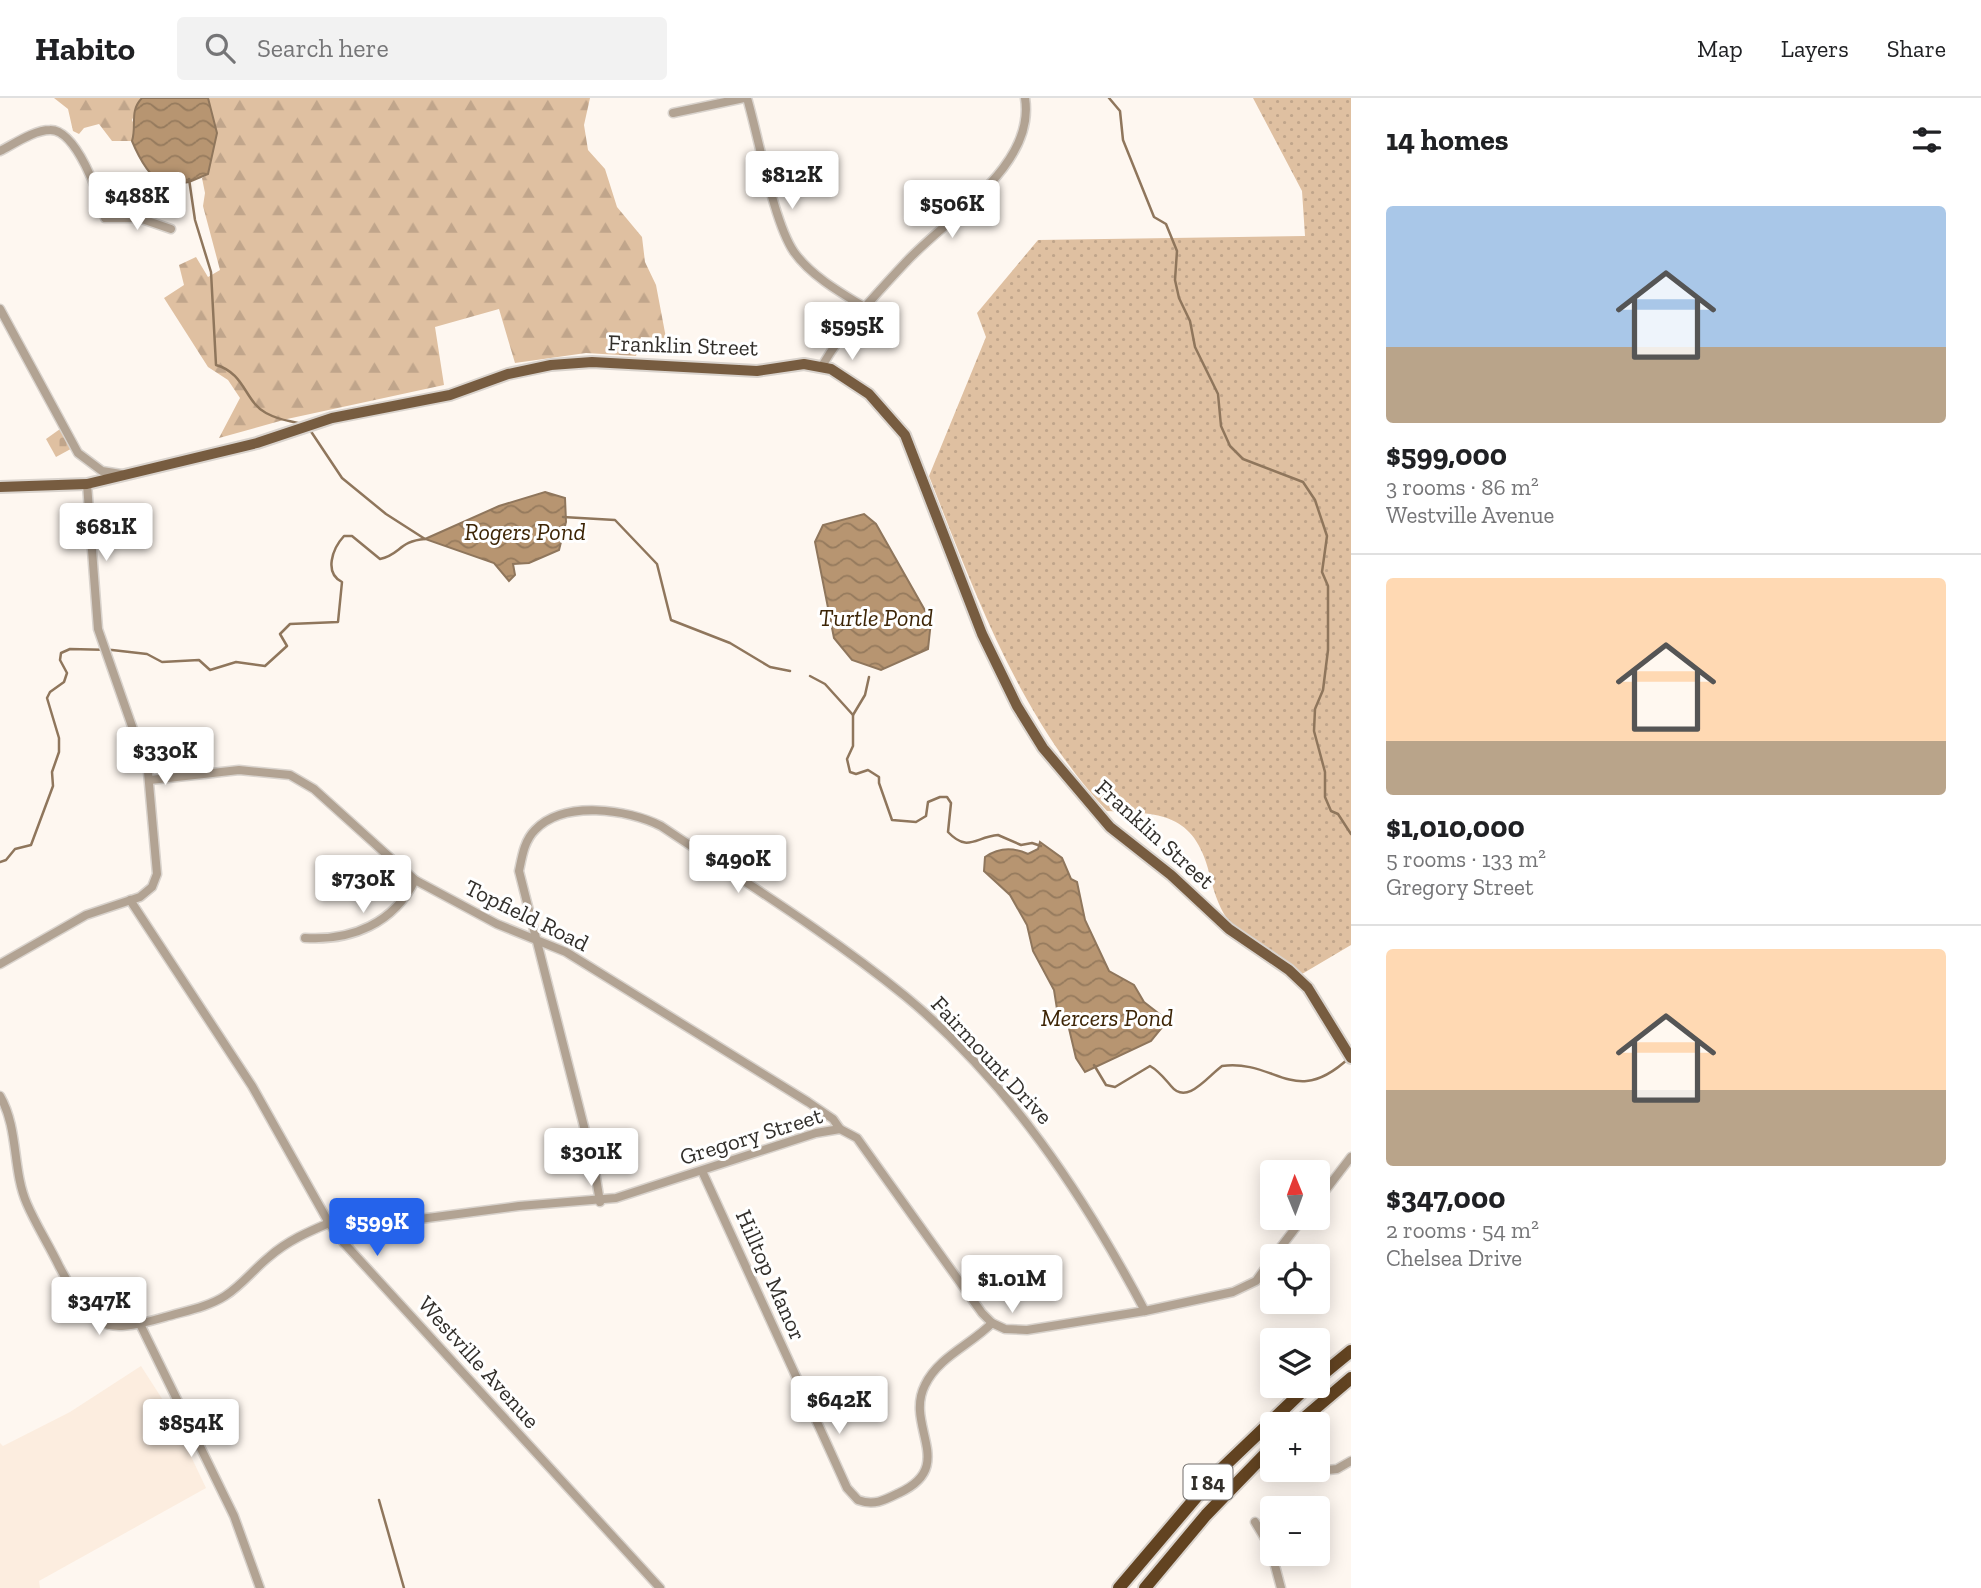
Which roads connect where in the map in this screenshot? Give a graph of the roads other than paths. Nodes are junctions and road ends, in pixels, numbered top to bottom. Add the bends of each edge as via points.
1 (745, 98) edge
2 (1025, 98) edge
3 (673, 113) dead end
4 (0, 151) edge
5 (171, 229) dead end
6 (866, 308) junction
7 (0, 309) edge
8 (822, 366) junction
9 (121, 474) junction
10 (87, 484) junction
11 (0, 487) edge
12 (150, 780) junction
13 (415, 880) junction
14 (130, 900) junction
15 (305, 938) dead end
16 (536, 940) junction
17 (0, 964) edge
18 (1350, 1056) edge
19 (0, 1096) edge
20 (840, 1129) junction
21 (1351, 1157) edge
22 (702, 1171) junction
23 (1330, 1184) edge
24 (600, 1202) junction
25 (329, 1223) junction
26 (344, 1243) junction
27 (1260, 1276) edge
28 (1145, 1311) junction
29 (992, 1323) junction
30 (139, 1324) junction
31 (1351, 1351) edge
32 (1330, 1368) edge
33 (1351, 1378) edge
34 (1295, 1398) edge
35 (1311, 1412) edge
36 (1260, 1459) edge
37 (1351, 1461) edge
38 (1330, 1470) edge
39 (1255, 1522) dead end
40 (260, 1588) edge
41 (660, 1588) edge
42 (1119, 1588) edge
43 (1145, 1588) edge
44 (1281, 1588) edge

1 - 3 street
1 - 6 street via 786,237 817,276
2 - 6 street via 1026,128 1008,161 952,221 908,259
4 - 5 street via 46,130 64,133 102,203 105,218 139,218
6 - 8 street
7 - 9 street via 78,453 102,471
8 - 9 main road, Franklin Street via 757,371 592,362 551,365 508,374 450,395 332,418 247,446
8 - 18 main road, Franklin Street via 839,372 869,394 905,435 982,634 1043,748 1110,827 1229,929 1308,988
9 - 10 main road, Franklin Street
10 - 11 main road, Franklin Street
10 - 12 street via 93,595 104,650
12 - 13 street, Topfield Road via 239,770 289,775 314,789
12 - 14 street via 157,874 146,892
13 - 15 street via 402,902 373,926 342,937
13 - 16 street, Topfield Road
14 - 17 street via 86,915
14 - 25 street, Westville Avenue via 252,1086
16 - 20 street, Topfield Road via 566,953 796,1094
16 - 24 street, Fairmount Drive
16 - 28 street, Fairmount Drive via 519,871 535,830 552,818 581,812 634,815 661,826 853,957 905,997 976,1064 1040,1138 1107,1240
19 - 30 street via 27,1205 80,1305 106,1325
20 - 22 street, Gregory Street
20 - 29 street, Gregory Street via 857,1138
21 - 23 street
22 - 24 street, Gregory Street
22 - 29 street, Hilltop Manor via 827,1444 858,1500 882,1502 922,1480 928,1466 920,1402 925,1383
24 - 26 street, Gregory Street via 519,1206 412,1220
25 - 26 street, Westville Avenue
25 - 30 street via 282,1246 218,1300
26 - 41 street, Westville Avenue
27 - 28 street via 1233,1292
28 - 29 street via 1027,1330
30 - 40 street via 234,1516
31 - 32 highway
33 - 35 highway
34 - 42 highway, I 84 via 1215,1475
36 - 43 highway, I 84
37 - 38 street
39 - 44 street via 1270,1547

